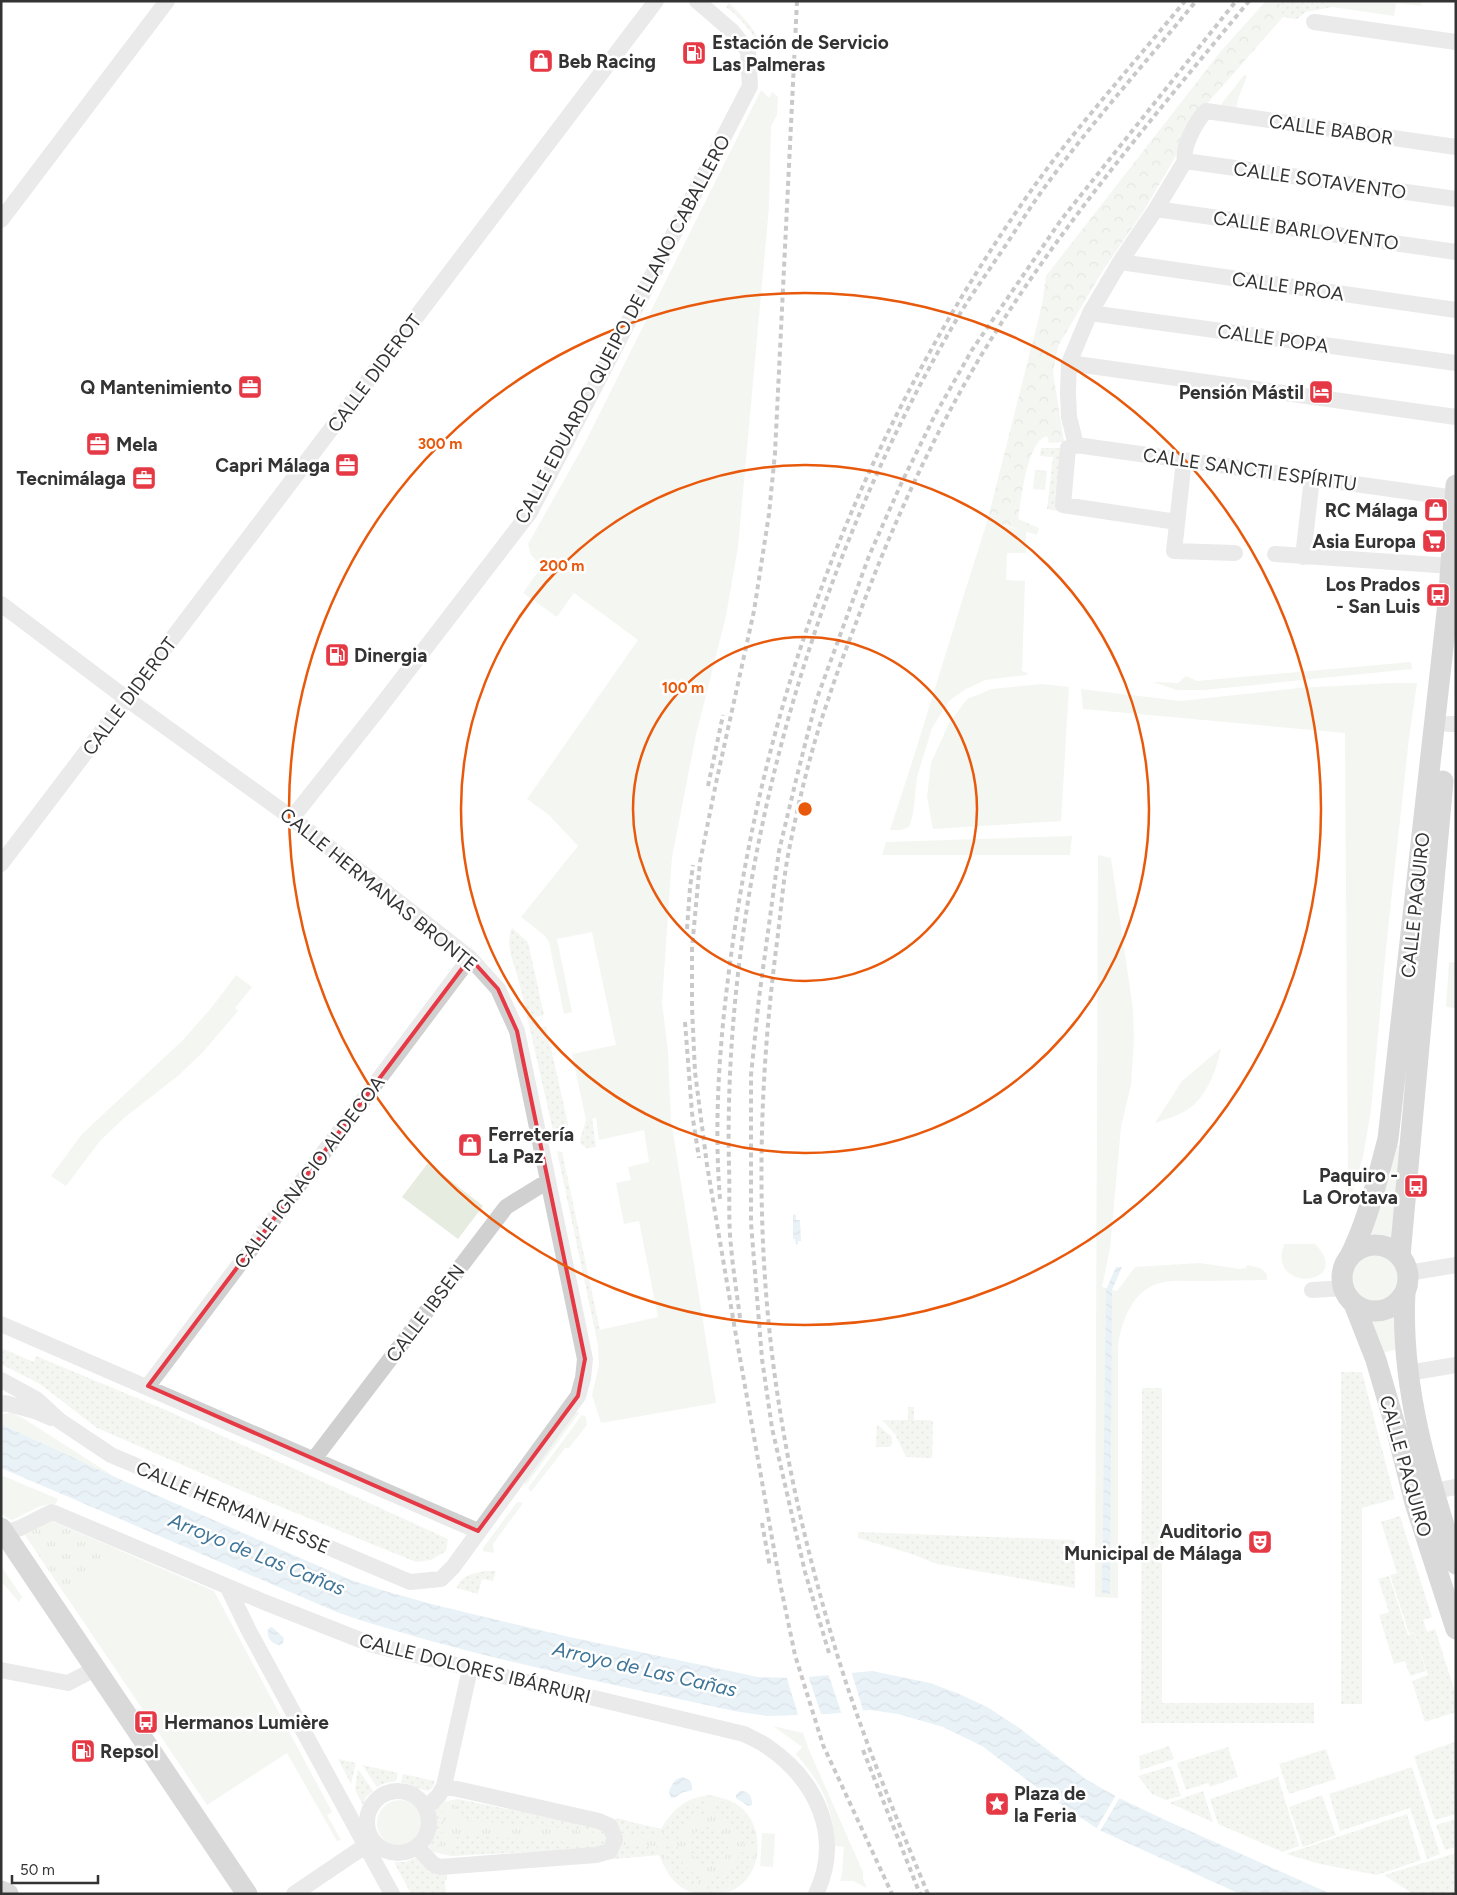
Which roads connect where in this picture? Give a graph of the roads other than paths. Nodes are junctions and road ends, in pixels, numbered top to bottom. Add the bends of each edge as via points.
1 (166, 1) edge
2 (656, 1) edge
3 (697, 1) edge
4 (1314, 22) dead end
5 (1456, 42) edge
6 (1456, 147) edge
7 (1184, 161) junction
8 (1456, 199) edge
9 (1156, 209) junction
10 (1, 220) edge
11 (1456, 252) edge
12 (1120, 262) junction
13 (1456, 310) edge
14 (1090, 313) junction
15 (1070, 363) junction
16 (1456, 364) edge
17 (1456, 417) edge
18 (1076, 444) junction
19 (1184, 460) junction
20 (1312, 478) junction
21 (1455, 497) edge
22 (1177, 522) junction
23 (1453, 552) edge
24 (1235, 554) dead end
25 (1275, 554) dead end
26 (1303, 557) junction
27 (1, 604) edge
28 (1456, 657) edge
29 (127, 699) junction
30 (1452, 724) edge
31 (292, 818) junction
32 (1, 864) edge
33 (470, 958) junction
34 (548, 1181) junction
35 (1349, 1258) junction
36 (1456, 1265) edge
37 (1404, 1274) junction
38 (1312, 1290) dead end
39 (1349, 1296) junction
40 (1, 1324) edge
41 (1456, 1365) edge
42 (1408, 1373) junction
43 (1, 1380) edge
44 (148, 1386) junction
45 (1, 1404) edge
46 (60, 1421) junction
47 (314, 1459) junction
48 (1456, 1487) edge
49 (1433, 1491) junction
50 (478, 1531) junction
51 (2, 1537) edge
52 (1456, 1564) edge
53 (410, 1582) joint
54 (228, 1588) junction
55 (1456, 1629) edge
56 (470, 1669) junction
57 (1, 1670) edge
58 (90, 1672) junction
59 (444, 1786) junction
60 (426, 1808) junction
61 (368, 1842) junction
62 (417, 1847) junction
63 (1, 1891) edge
64 (8, 1894) edge
65 (231, 1894) edge
66 (247, 1894) edge
67 (294, 1894) edge
68 (392, 1894) edge
69 (816, 1894) edge

1 - 10 street
2 - 29 street, CALLE DIDEROT
3 - 31 street, CALLE EDUARDO QUEIPO DE LLANO CABALLERO via 732,31 748,51 750,86 530,512
4 - 5 street
6 - 7 street, CALLE BABOR via 1206,110 1198,119
7 - 8 street, CALLE SOTAVENTO
7 - 9 street
9 - 11 street, CALLE BARLOVENTO
9 - 12 street
12 - 13 street, CALLE PROA
12 - 14 street
14 - 15 street
14 - 16 street, CALLE POPA
15 - 17 street
15 - 18 street via 1069,417
18 - 19 street, CALLE SANCTI ESPÍRITU
18 - 22 street via 1068,448 1063,505
19 - 20 street, CALLE SANCTI ESPÍRITU
19 - 22 street
20 - 21 street, CALLE SANCTI ESPÍRITU
20 - 26 street
21 - 23 main road, CALLE PAQUIRO
22 - 24 street via 1174,551
23 - 26 street
23 - 35 main road, CALLE PAQUIRO via 1388,1140 1370,1205
25 - 26 street
27 - 29 street, CALLE HERMANAS BRONTE
28 - 30 main road, CALLE PAQUIRO
29 - 31 street, CALLE HERMANAS BRONTE
29 - 32 street, CALLE DIDEROT
30 - 37 main road, CALLE PAQUIRO
31 - 33 street, CALLE HERMANAS BRONTE
33 - 34 street, CALLE HERMANAS BRONTE via 498,989 517,1031
33 - 44 street, CALLE IGNACIO ALDECOA
34 - 47 street, CALLE IBSEN via 506,1206
34 - 50 street, CALLE HERMANAS BRONTE via 585,1360 583,1378 578,1396
35 - 37 main road via 1356,1250 1379,1245 1390,1249
35 - 39 main road via 1342,1280
36 - 37 street
37 - 39 main road via 1396,1304 1382,1310 1368,1310
37 - 42 main road, CALLE PAQUIRO
38 - 39 street
39 - 55 main road, CALLE PAQUIRO via 1376,1360 1415,1503
40 - 44 street
41 - 42 street
42 - 49 main road, CALLE PAQUIRO
43 - 46 street, CALLE HERMAN HESSE via 36,1399
44 - 47 street
45 - 46 street, CALLE HERMAN HESSE via 35,1411
46 - 53 street, CALLE HERMAN HESSE via 111,1455
47 - 50 street
48 - 49 street
49 - 52 main road, CALLE PAQUIRO
50 - 53 street, CALLE HERMANAS BRONTE via 441,1580
51 - 54 street, CALLE DOLORES IBÁRRURI via 52,1512
51 - 58 main road
54 - 56 street, CALLE DOLORES IBÁRRURI via 372,1645
54 - 61 street
56 - 59 street
56 - 69 street, CALLE DOLORES IBÁRRURI via 716,1726 744,1734 767,1746 803,1779 821,1810 827,1862
57 - 58 street via 68,1683
58 - 65 main road
58 - 66 main road
59 - 60 street
59 - 62 street via 598,1821 610,1826 615,1839 610,1851 596,1855 440,1867
60 - 61 street via 421,1800 406,1792 386,1794 369,1812
60 - 62 street via 428,1834
61 - 62 street via 398,1854
61 - 67 street
61 - 68 street
63 - 64 main road

